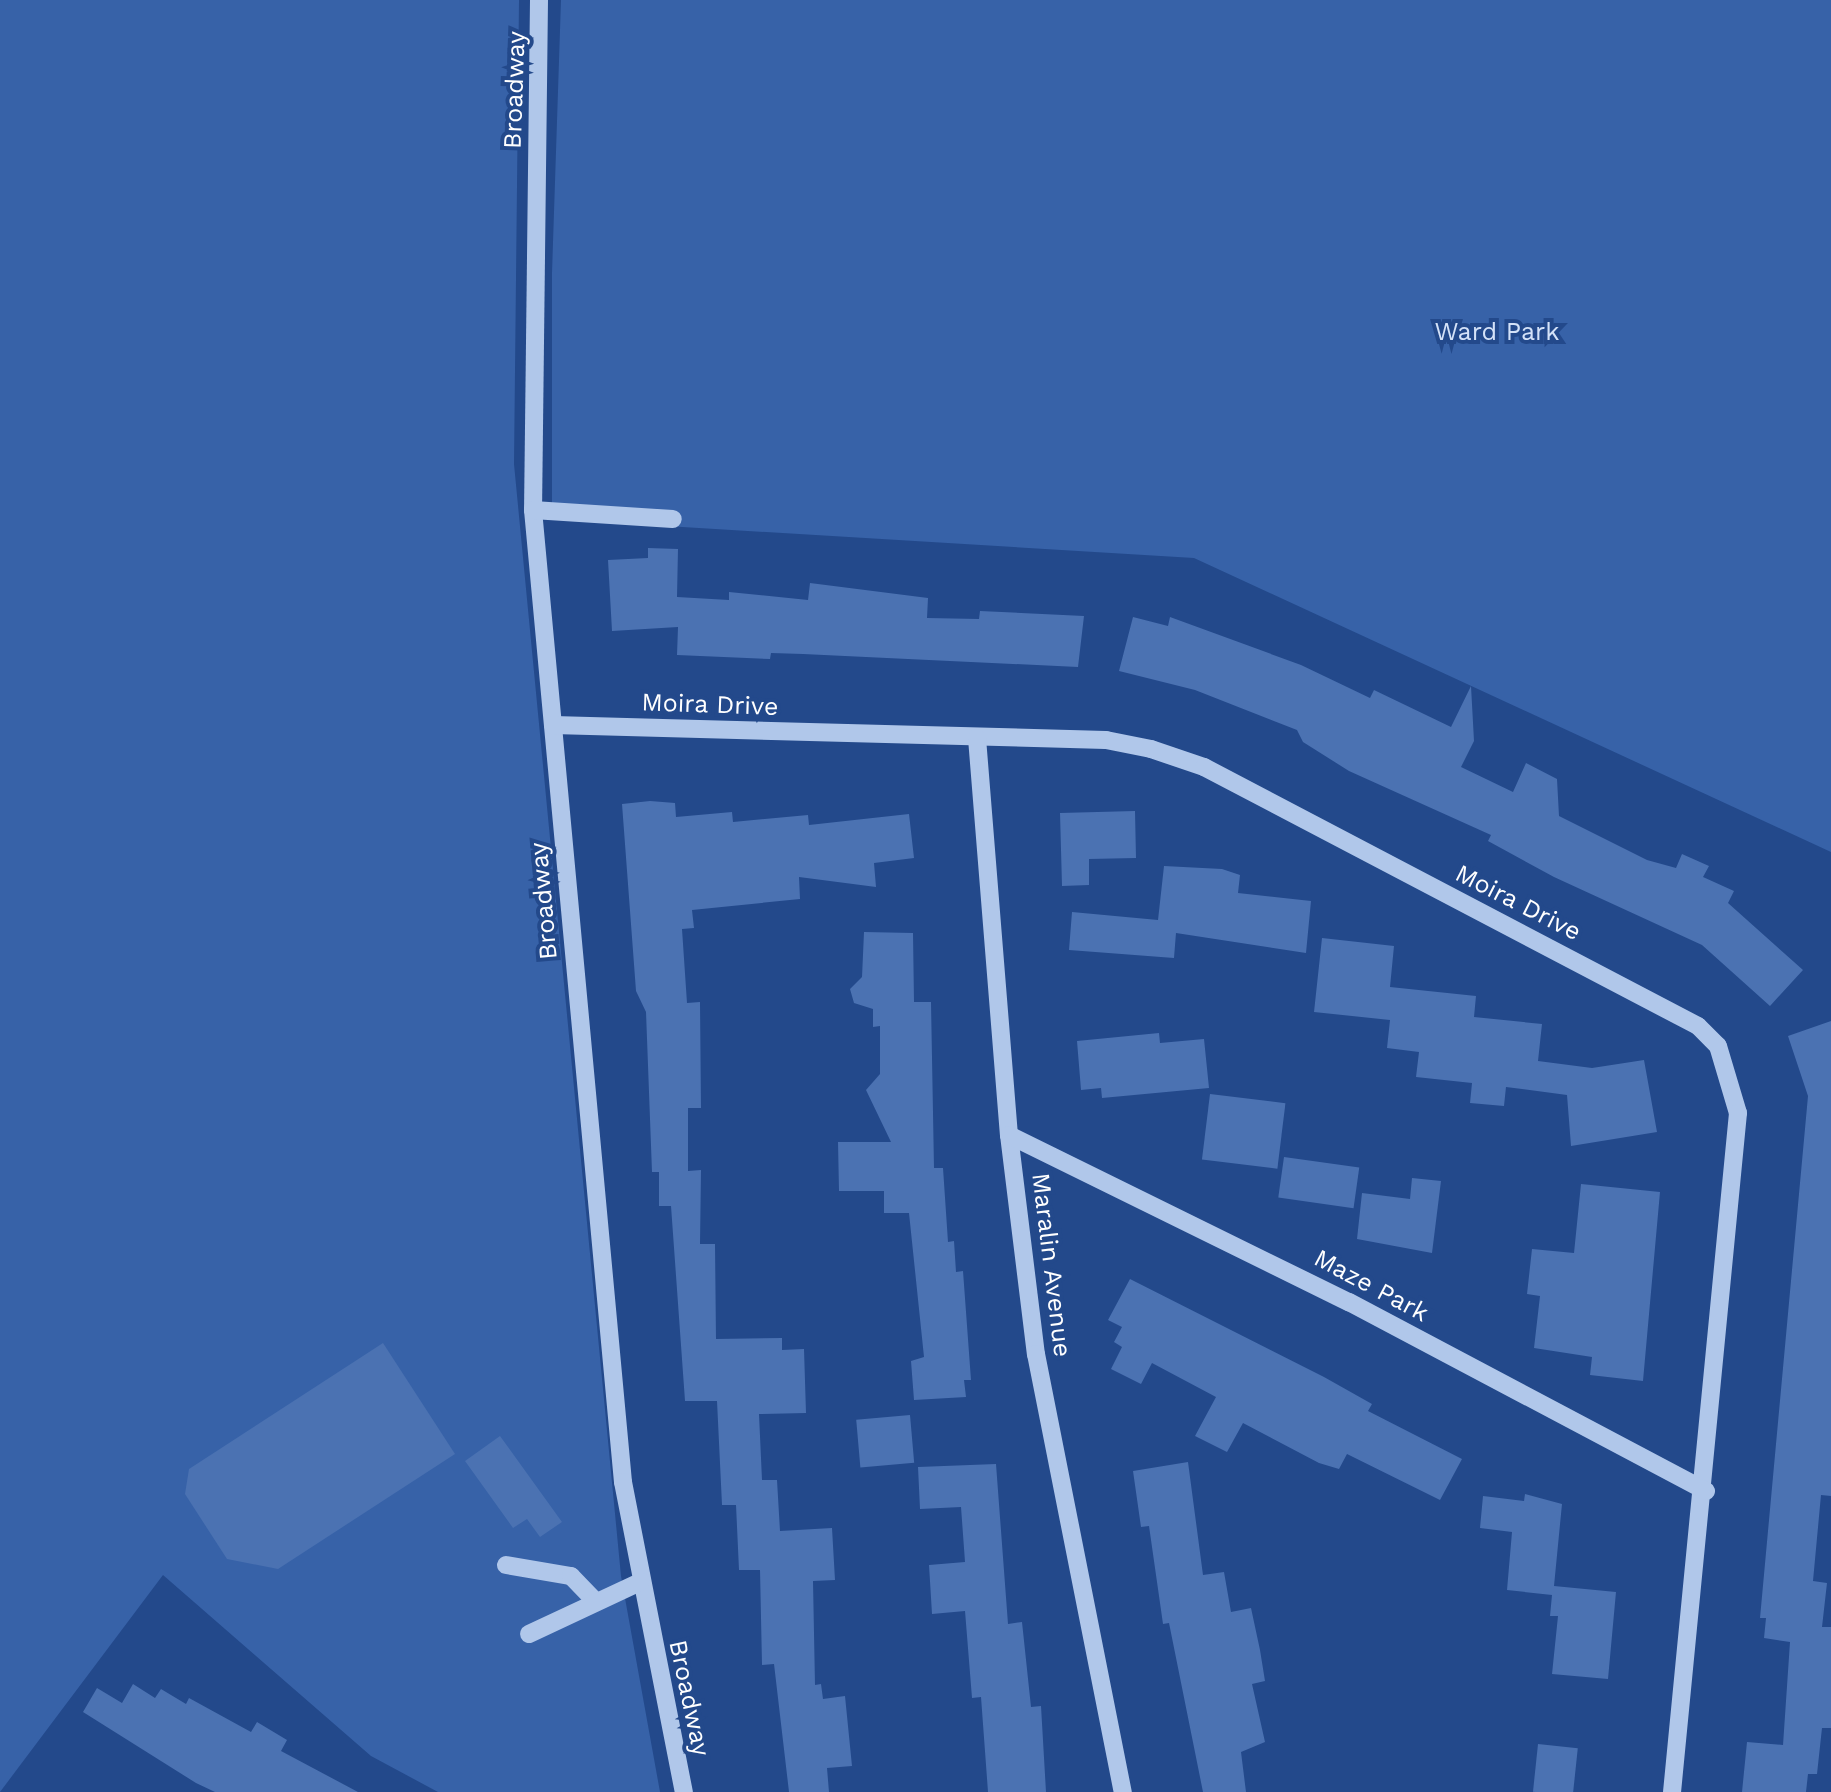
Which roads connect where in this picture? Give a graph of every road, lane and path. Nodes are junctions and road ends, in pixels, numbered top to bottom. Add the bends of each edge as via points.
1 (539, 0) edge
2 (532, 510) junction
3 (672, 519) dead end
4 (553, 726) junction
5 (977, 738) junction
6 (1009, 1135) junction
7 (1706, 1492) junction
8 (506, 1565) dead end
9 (640, 1582) junction
10 (594, 1600) junction
11 (528, 1634) dead end
12 (684, 1792) edge
13 (1123, 1792) edge
14 (1672, 1792) edge

1 - 2 street, Broadway
2 - 3 street
2 - 4 street, Broadway
4 - 5 street, Moira Drive
4 - 9 street, Broadway via 606,1326
5 - 6 street, Maralin Avenue
5 - 7 street, Moira Drive via 1106,740 1204,767 1651,1000 1718,1046 1738,1112
6 - 7 street, Maze Park via 1350,1302
6 - 13 street, Maralin Avenue via 1036,1354
7 - 14 street, Moira Drive
8 - 10 street via 571,1576
9 - 10 street
9 - 12 street, Broadway
10 - 11 street

